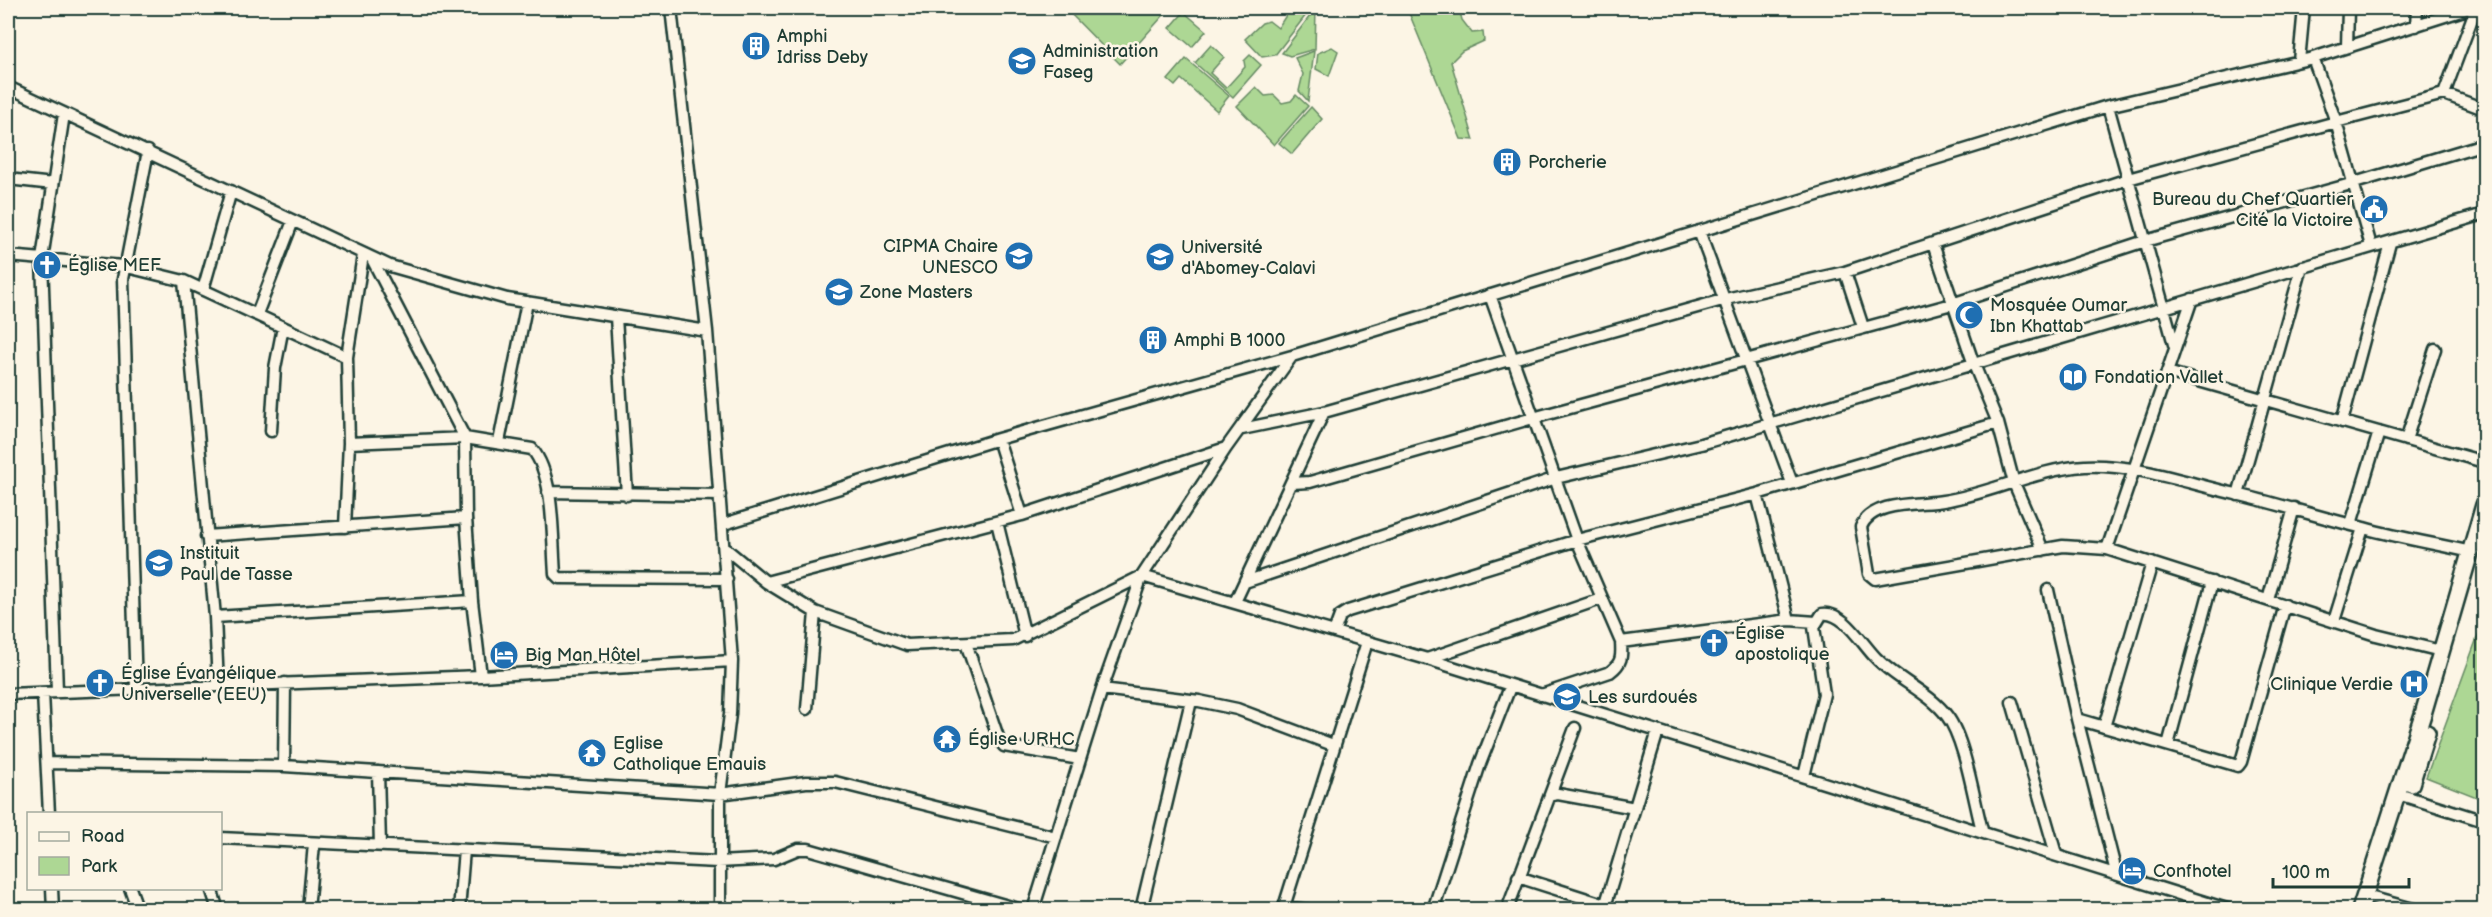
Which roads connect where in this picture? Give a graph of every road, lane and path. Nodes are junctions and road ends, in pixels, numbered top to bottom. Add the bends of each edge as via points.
1 (671, 8) edge
2 (2304, 8) edge
3 (2348, 8) edge
4 (2417, 8) edge
5 (2470, 8) edge
6 (2476, 8) edge
7 (2416, 26) junction
8 (2348, 47) junction
9 (2313, 58) junction
10 (2299, 61) junction
11 (8, 87) edge
12 (2444, 94) junction
13 (2108, 106) junction
14 (2484, 109) edge
15 (64, 114) junction
16 (2336, 122) junction
17 (2484, 144) edge
18 (148, 151) junction
19 (8, 178) edge
20 (2128, 179) junction
21 (53, 184) junction
22 (2351, 184) junction
23 (231, 191) junction
24 (2484, 214) edge
25 (293, 221) junction
26 (1699, 231) junction
27 (2145, 241) junction
28 (2390, 243) junction
29 (1933, 244) junction
30 (2371, 246) junction
31 (8, 256) edge
32 (368, 257) junction
33 (42, 259) junction
34 (123, 266) junction
35 (2302, 267) junction
36 (1845, 272) junction
37 (184, 281) junction
38 (203, 290) junction
39 (1490, 295) junction
40 (1726, 299) junction
41 (2192, 299) junction
42 (527, 302) junction
43 (1952, 303) junction
44 (2164, 307) junction
45 (257, 314) junction
46 (616, 317) junction
47 (283, 327) junction
48 (1863, 327) junction
49 (707, 331) junction
50 (2175, 348) junction
51 (2435, 349) dead end
52 (1293, 356) junction
53 (347, 357) junction
54 (1511, 358) junction
55 (1747, 359) junction
56 (1973, 362) junction
57 (2167, 372) junction
58 (2265, 400) junction
59 (1324, 412) junction
60 (1533, 418) junction
61 (2342, 422) junction
62 (1770, 423) junction
63 (1998, 423) junction
64 (1242, 429) junction
65 (270, 431) dead end
66 (2379, 432) junction
67 (465, 438) junction
68 (998, 439) junction
69 (2406, 440) junction
70 (349, 442) junction
71 (499, 442) junction
72 (1226, 448) junction
73 (2484, 462) edge
74 (2134, 468) junction
75 (1556, 478) junction
76 (1292, 483) junction
77 (1792, 483) junction
78 (2014, 483) junction
79 (548, 492) junction
80 (1757, 494) junction
81 (627, 495) junction
82 (720, 495) junction
83 (2238, 495) junction
84 (2484, 505) edge
85 (2294, 508) junction
86 (1022, 515) junction
87 (466, 519) junction
88 (997, 522) junction
89 (724, 524) junction
90 (2351, 525) junction
91 (345, 527) junction
92 (2363, 528) junction
93 (206, 536) junction
94 (2484, 539) edge
95 (1577, 540) junction
96 (726, 549) junction
97 (2107, 549) junction
98 (2043, 550) junction
99 (2471, 552) junction
100 (2152, 563) junction
101 (1142, 576) junction
102 (727, 579) junction
103 (766, 582) junction
104 (1245, 582) junction
105 (2212, 582) junction
106 (2048, 590) dead end
107 (1601, 598) junction
108 (2268, 600) junction
109 (472, 601) junction
110 (1235, 602) junction
111 (2285, 606) junction
112 (815, 612) junction
113 (215, 617) junction
114 (1789, 620) junction
115 (2334, 621) junction
116 (1816, 622) junction
117 (1334, 632) junction
118 (1025, 636) junction
119 (1368, 642) junction
120 (1621, 642) junction
121 (966, 643) junction
122 (2441, 651) junction
123 (1427, 659) junction
124 (732, 661) junction
125 (481, 676) junction
126 (285, 683) junction
127 (218, 686) junction
128 (1510, 687) junction
129 (136, 689) junction
130 (1102, 689) junction
131 (57, 692) junction
132 (43, 693) junction
133 (8, 694) edge
134 (1541, 695) junction
135 (1191, 701) junction
136 (2012, 702) dead end
137 (807, 709) dead end
138 (2077, 719) junction
139 (2104, 727) junction
140 (1575, 728) dead end
141 (1658, 730) junction
142 (1333, 745) junction
143 (2168, 745) junction
144 (1080, 759) junction
145 (48, 763) junction
146 (284, 766) junction
147 (378, 772) junction
148 (1804, 776) junction
149 (720, 794) junction
150 (1552, 795) junction
151 (2403, 795) junction
152 (1635, 808) junction
153 (49, 812) edge
154 (2484, 820) edge
155 (1982, 830) junction
156 (1056, 837) junction
157 (222, 838) edge
158 (314, 844) junction
159 (380, 845) junction
160 (464, 850) junction
161 (2056, 854) junction
162 (718, 862) junction
163 (2116, 872) junction
164 (1518, 877) junction
165 (52, 890) edge
166 (131, 890) edge
167 (212, 890) edge
168 (2371, 904) edge
169 (1605, 907) edge
170 (1283, 908) edge
171 (53, 909) edge
172 (138, 909) edge
173 (218, 909) edge
174 (308, 909) edge
175 (459, 909) edge
176 (720, 909) edge
177 (1022, 909) edge
178 (1033, 909) edge
179 (1141, 909) edge
180 (1308, 909) edge
181 (1433, 909) edge
182 (1507, 909) edge
183 (2230, 909) edge
184 (2360, 909) edge
185 (2417, 909) edge

1 - 49 street
2 - 10 street
3 - 8 street
4 - 7 street
5 - 7 street
6 - 12 street
7 - 8 street
8 - 9 street
9 - 10 street
9 - 16 street
10 - 13 street
11 - 15 street
12 - 14 street
12 - 16 street
13 - 20 street
13 - 26 street
15 - 18 street
15 - 21 street
16 - 20 street
16 - 22 street
17 - 22 street
18 - 23 street
18 - 34 street
19 - 21 street
20 - 27 street
20 - 29 street
21 - 33 street
22 - 27 street
22 - 30 street
23 - 25 street
23 - 38 street
24 - 28 street
25 - 32 street
25 - 45 street
26 - 39 street
26 - 40 street
27 - 43 street
27 - 44 street
28 - 30 street
28 - 61 street
29 - 36 street
29 - 43 street
30 - 35 street
31 - 33 street
32 - 42 street via 461,288
32 - 53 street
32 - 67 street
33 - 34 street
33 - 131 street
34 - 37 street
34 - 129 street
35 - 41 street
35 - 58 street
36 - 40 street
36 - 48 street
37 - 38 street
37 - 93 street
38 - 45 street
39 - 52 street
39 - 54 street
40 - 54 street
40 - 55 street
41 - 44 street
41 - 50 street
42 - 46 street
42 - 71 street
43 - 48 street
43 - 56 street
44 - 50 street
44 - 56 street
45 - 47 street
46 - 49 street
46 - 81 street
47 - 53 street
47 - 65 street
48 - 55 street
49 - 82 street
50 - 57 street
51 - 69 street
52 - 64 street
52 - 68 street
53 - 70 street
54 - 59 street
54 - 60 street
55 - 60 street
55 - 62 street
56 - 62 street
56 - 63 street
57 - 58 street
57 - 74 street
58 - 61 street
58 - 83 street
59 - 64 street
59 - 76 street
60 - 75 street
60 - 76 street via 1310,482
61 - 66 street
62 - 75 street via 1701,444
62 - 77 street
63 - 77 street
63 - 78 street
64 - 72 street
66 - 69 street
66 - 90 street
67 - 70 street
67 - 71 street
67 - 87 street
68 - 86 street
68 - 89 street
69 - 73 street
70 - 91 street
71 - 79 street via 532,449 540,458
72 - 86 street
72 - 101 street
74 - 78 street via 2059,469
74 - 83 street
74 - 97 street
75 - 95 street
75 - 104 street
76 - 104 street
77 - 80 street
78 - 98 street
78 - 98 street via 1945,501 1911,502 1864,520 1861,527 1869,574 1881,580
79 - 81 street
79 - 102 street via 555,574 559,578
80 - 95 street
80 - 114 street
81 - 82 street
82 - 89 street
83 - 85 street
84 - 99 main road
85 - 90 street
85 - 108 street
86 - 88 street
87 - 91 street
87 - 109 street
88 - 103 street
88 - 118 street
89 - 96 street
90 - 92 street
91 - 93 street
92 - 99 street
92 - 115 street
93 - 113 street
94 - 151 main road
95 - 107 street
95 - 117 street via 1348,611 1340,616
96 - 102 street
96 - 103 street
97 - 98 street via 2063,546
97 - 100 street
99 - 122 main road
100 - 105 street
100 - 139 street
101 - 110 street
101 - 118 street
101 - 130 street
102 - 124 street
103 - 112 street
104 - 110 street
105 - 108 street
105 - 143 street
106 - 138 street
107 - 120 street
107 - 123 street
108 - 111 street
109 - 113 street
109 - 125 street
110 - 117 street
111 - 115 street
111 - 143 street via 2241,762 2232,765
112 - 121 street via 898,644
112 - 137 street
113 - 127 street
114 - 116 street
114 - 120 street
115 - 122 street
116 - 148 street via 1824,694
116 - 155 street via 1822,614 1831,612 1841,617 1878,660 1947,716 1958,735
117 - 119 street
118 - 121 street via 1000,642
119 - 123 street
119 - 142 street
120 - 134 street via 1622,657 1610,672
121 - 144 street via 1004,746
122 - 151 main road
123 - 128 street
124 - 125 street
124 - 149 street
125 - 126 street
126 - 127 street
126 - 146 street
127 - 129 street
128 - 134 street
128 - 181 street via 1480,764
129 - 131 street
130 - 135 street
130 - 144 street
131 - 132 street
132 - 133 street
132 - 145 street
134 - 141 street
135 - 142 street via 1237,710
135 - 179 street
136 - 161 street
138 - 139 street
138 - 163 street
139 - 143 street
140 - 150 street
141 - 148 street
141 - 152 street
142 - 170 street
144 - 156 street
145 - 146 street
145 - 153 street
146 - 147 street
147 - 149 street
147 - 159 street
148 - 155 street
149 - 156 street via 806,782 835,782
149 - 162 street
150 - 152 street
150 - 164 street via 1546,799
151 - 154 street
151 - 168 main road
151 - 184 main road
152 - 169 street
155 - 161 street
156 - 178 street
157 - 158 street
158 - 159 street
158 - 174 street
159 - 160 street
160 - 162 street
160 - 175 street
161 - 163 street
162 - 176 street
162 - 177 street via 774,859 808,849
163 - 183 street
164 - 169 street
164 - 182 street
165 - 171 street
166 - 172 street
167 - 173 street
168 - 185 street
170 - 180 street

